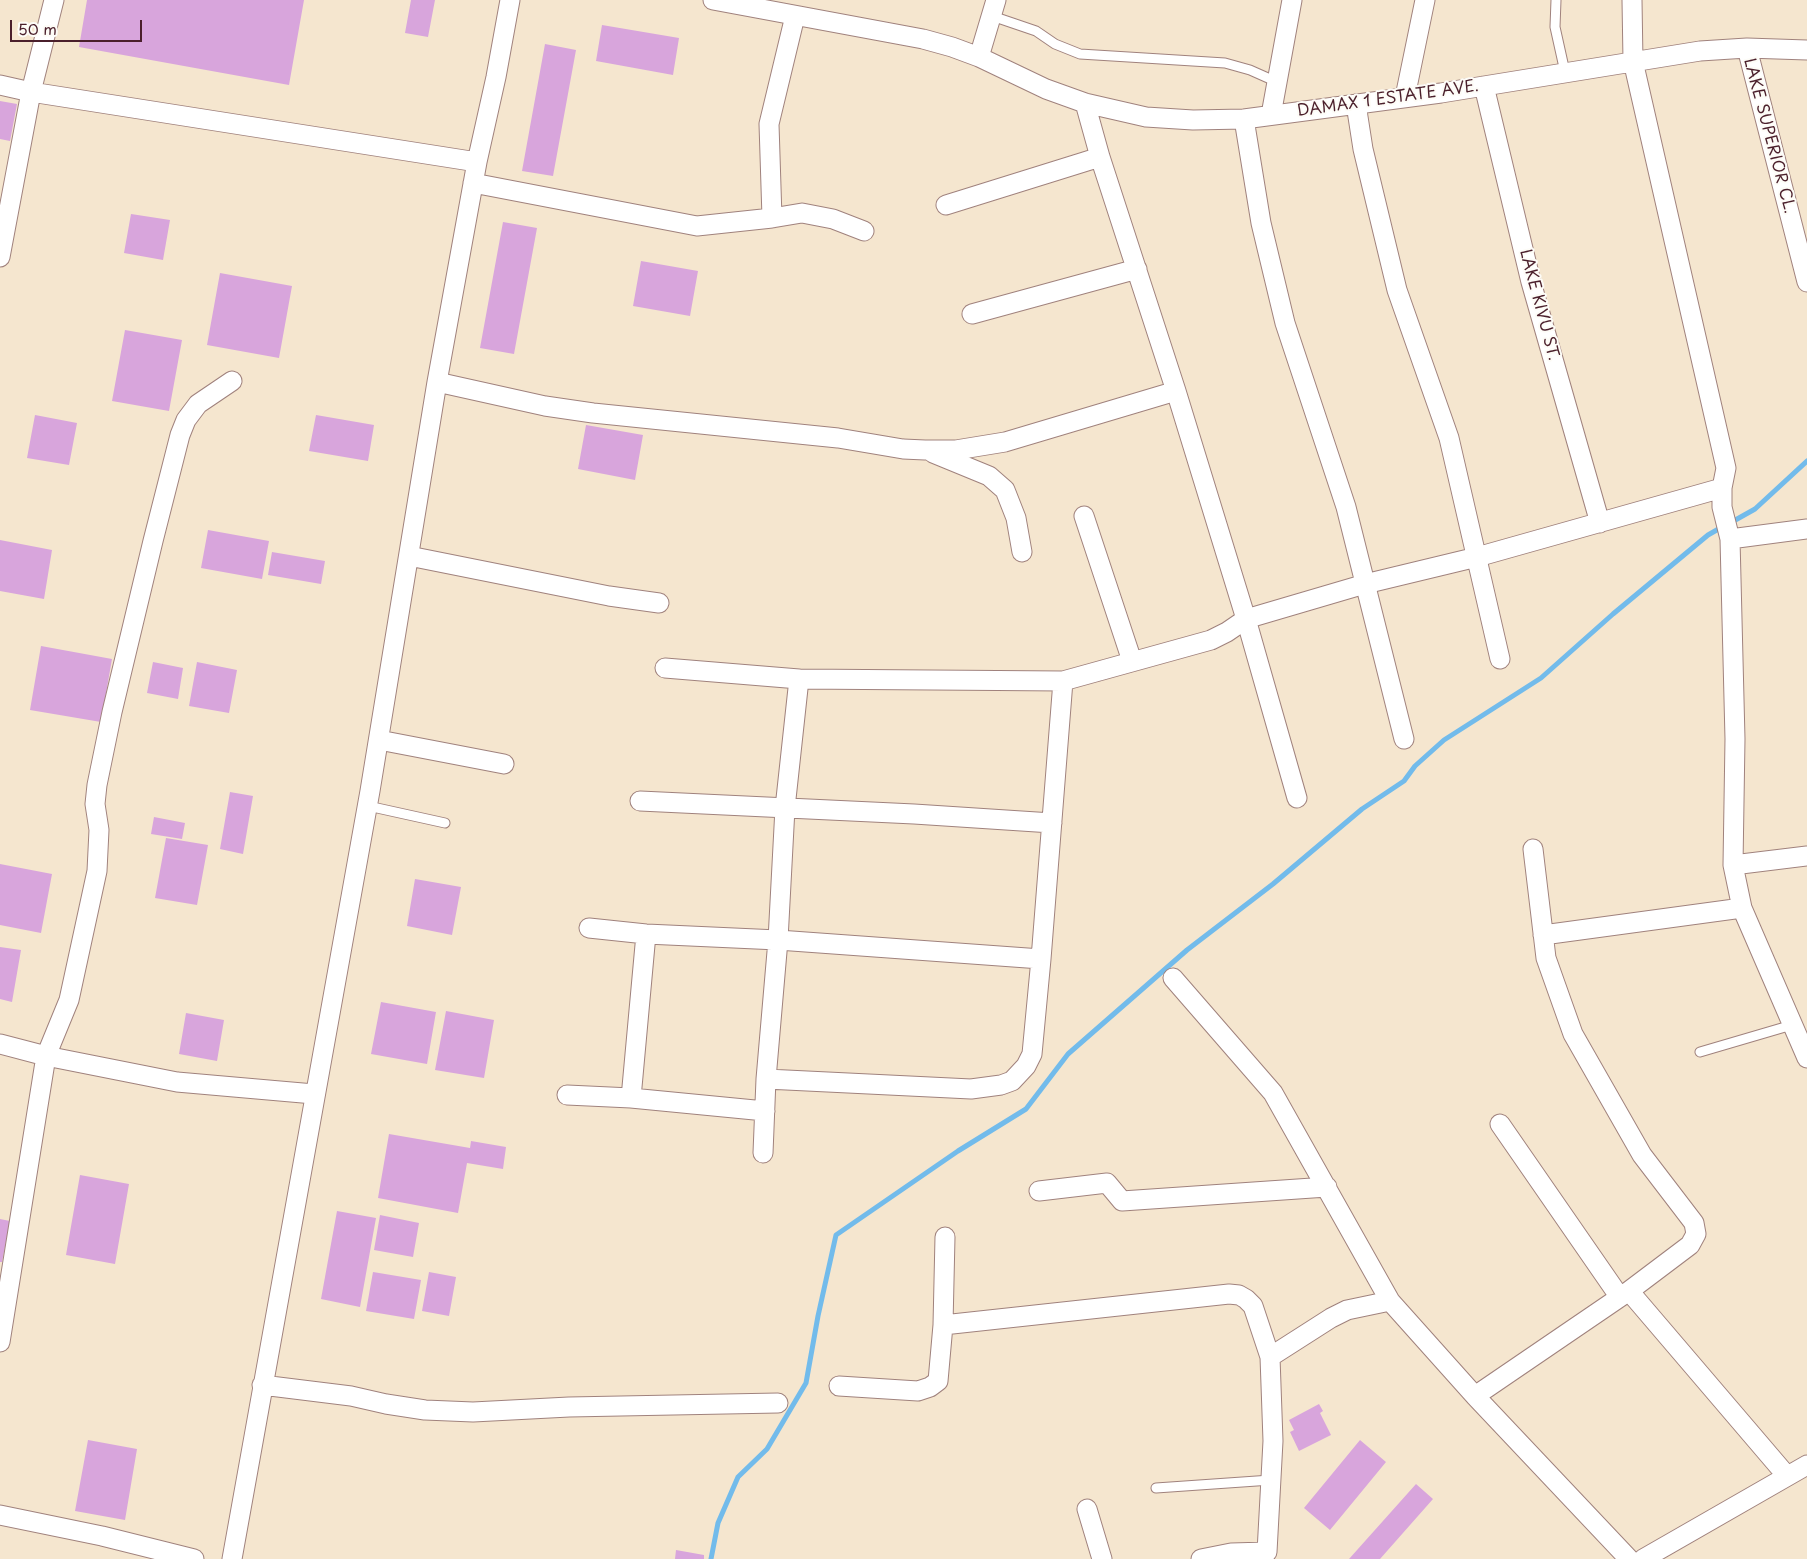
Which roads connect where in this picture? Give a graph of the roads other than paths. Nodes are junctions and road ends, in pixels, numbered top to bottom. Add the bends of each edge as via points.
1 (54, 0) edge
2 (510, 0) edge
3 (713, 0) edge
4 (1292, 0) edge
5 (1426, 0) edge
6 (1556, 0) edge
7 (1632, 0) edge
8 (994, 8) edge
9 (789, 10) edge
10 (1746, 48) junction
11 (1807, 50) edge
12 (979, 57) junction
13 (1633, 61) junction
14 (1565, 72) junction
15 (1277, 82) junction
16 (0, 85) edge
17 (1484, 86) junction
18 (31, 92) junction
19 (1406, 97) junction
20 (1085, 104) junction
21 (1356, 104) junction
22 (1271, 114) junction
23 (1244, 119) junction
24 (1100, 157) junction
25 (477, 162) junction
26 (473, 183) junction
27 (946, 205) dead end
28 (772, 218) junction
29 (864, 231) dead end
30 (0, 257) edge
31 (1137, 268) junction
32 (1807, 282) edge
33 (972, 314) dead end
34 (232, 381) dead end
35 (437, 382) junction
36 (1176, 391) junction
37 (925, 450) junction
38 (1722, 488) junction
39 (1084, 516) dead end
40 (1600, 523) junction
41 (1807, 529) edge
42 (1729, 535) junction
43 (1022, 552) dead end
44 (409, 556) junction
45 (1477, 557) junction
46 (1365, 584) junction
47 (659, 603) dead end
48 (1246, 619) junction
49 (1500, 659) dead end
50 (1132, 661) junction
51 (666, 668) dead end
52 (799, 678) junction
53 (1064, 681) junction
54 (1404, 739) dead end
55 (379, 740) junction
56 (504, 764) dead end
57 (1297, 798) dead end
58 (640, 801) dead end
59 (368, 806) junction
60 (785, 808) junction
61 (445, 823) dead end
62 (1052, 823) junction
63 (1533, 849) dead end
64 (1807, 856) edge
65 (1732, 866) junction
66 (1742, 908) junction
67 (589, 928) dead end
68 (646, 934) junction
69 (1543, 934) junction
70 (778, 940) junction
71 (1041, 959) junction
72 (1173, 978) dead end
73 (1792, 1024) junction
74 (0, 1044) edge
75 (1700, 1052) dead end
76 (46, 1056) junction
77 (1807, 1058) edge
78 (766, 1079) junction
79 (314, 1094) junction
80 (567, 1095) dead end
81 (631, 1098) junction
82 (765, 1111) junction
83 (1500, 1124) dead end
84 (763, 1153) dead end
85 (1327, 1188) junction
86 (1039, 1191) dead end
87 (945, 1237) dead end
88 (1624, 1293) junction
89 (1390, 1301) junction
90 (943, 1325) junction
91 (0, 1342) edge
92 (1270, 1357) junction
93 (262, 1385) junction
94 (839, 1386) dead end
95 (1475, 1396) junction
96 (778, 1403) dead end
97 (1807, 1466) edge
98 (1788, 1476) junction
99 (1271, 1480) junction
100 (1156, 1488) dead end
101 (1087, 1509) dead end
102 (0, 1515) edge
103 (1268, 1556) edge
104 (194, 1559) edge
105 (232, 1559) edge
106 (1102, 1559) edge
107 (1201, 1559) edge
108 (1629, 1559) edge
109 (1643, 1559) edge

1 - 18 street
2 - 25 street
3 - 9 street, DAMAX 1 ESTATE AVE.
4 - 15 street
5 - 19 street
6 - 14 lane via 1555,27
7 - 13 street
8 - 12 street
8 - 15 lane via 1055,44 1080,54 1225,63
9 - 12 street, DAMAX 1 ESTATE AVE. via 923,39
9 - 28 street via 769,124
10 - 11 street, DAMAX 1 ESTATE AVE.
10 - 13 street, DAMAX 1 ESTATE AVE.
10 - 32 street, LAKE SUPERIOR CL.
12 - 20 street, DAMAX 1 ESTATE AVE.
13 - 14 street, DAMAX 1 ESTATE AVE.
13 - 38 street via 1726,468
14 - 17 street, DAMAX 1 ESTATE AVE.
15 - 22 street
16 - 18 street
17 - 19 street, DAMAX 1 ESTATE AVE.
17 - 40 street, LAKE KIVU ST. via 1531,282
18 - 25 street
18 - 30 street
19 - 21 street, DAMAX 1 ESTATE AVE.
20 - 23 street, DAMAX 1 ESTATE AVE. via 1146,117
20 - 24 street
21 - 22 street, DAMAX 1 ESTATE AVE.
21 - 45 street via 1363,149 1398,290 1449,438
22 - 23 street, DAMAX 1 ESTATE AVE.
23 - 46 street via 1261,223 1285,323 1346,507
24 - 27 street
24 - 31 street
25 - 26 street
26 - 28 street via 697,226
26 - 35 street
28 - 29 street via 802,213 833,219
31 - 33 street
31 - 36 street
34 - 76 street via 190,412 180,436 150,551 97,785 97,871 69,1000
35 - 37 street via 593,413
35 - 44 street
36 - 37 street via 1005,442 956,450
36 - 48 street
37 - 43 street via 989,476 1005,490 1016,518
38 - 40 street
38 - 42 street via 1722,507
39 - 50 street
40 - 45 street
41 - 42 street
42 - 65 street via 1735,739
44 - 47 street
44 - 55 street
45 - 46 street
45 - 49 street
46 - 48 street
46 - 54 street
48 - 50 street via 1211,640
48 - 57 street
50 - 53 street
51 - 52 street
52 - 53 street
52 - 60 street
53 - 62 street
55 - 56 street
55 - 59 street
58 - 60 street
59 - 61 lane
59 - 79 street
60 - 62 street
60 - 70 street
62 - 71 street
63 - 69 street
64 - 65 street
65 - 66 street
66 - 69 street
66 - 73 street
67 - 68 street
68 - 70 street
68 - 81 street
69 - 88 street via 1546,958 1573,1034 1642,1155 1694,1223 1696,1234 1690,1245
70 - 71 street
70 - 78 street
71 - 78 street via 1032,1054 1020,1074 1001,1085 971,1089
72 - 85 street via 1273,1093
73 - 75 lane
73 - 77 street
74 - 76 street
76 - 79 street via 177,1082
76 - 91 street
78 - 82 street
79 - 93 street
80 - 81 street
81 - 82 street
82 - 84 street
83 - 88 street
85 - 86 street via 1122,1201 1107,1183
85 - 89 street
87 - 90 street
88 - 95 street
88 - 98 street
89 - 92 street via 1347,1310
89 - 95 street
90 - 92 street via 1229,1294 1239,1295 1253,1306
90 - 94 street via 938,1381 930,1387 918,1391
92 - 99 street via 1274,1441
93 - 96 street via 425,1410 474,1412
93 - 105 street
95 - 108 street
97 - 98 street
98 - 109 street
99 - 100 lane
99 - 103 street
101 - 106 street
102 - 104 street
103 - 107 street via 1231,1553

